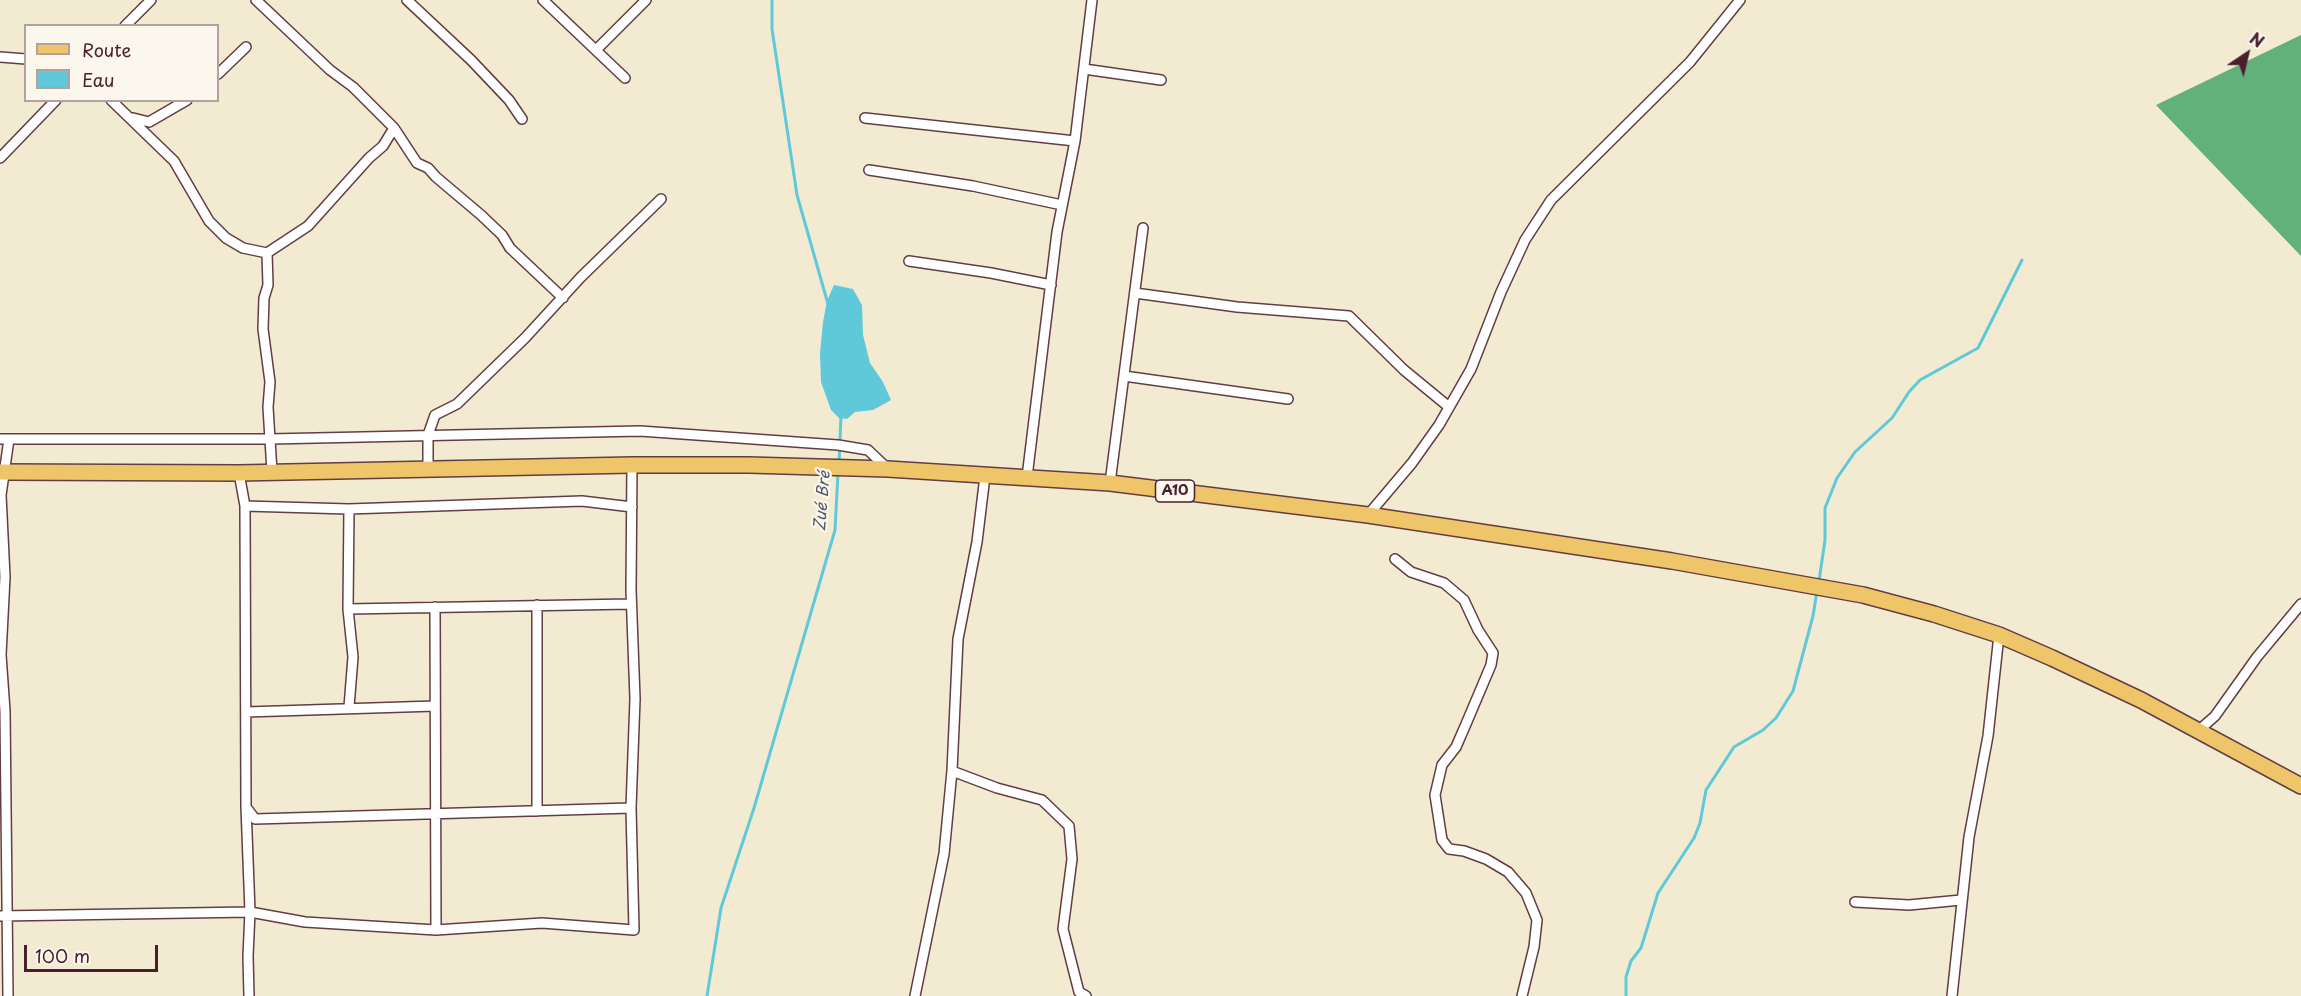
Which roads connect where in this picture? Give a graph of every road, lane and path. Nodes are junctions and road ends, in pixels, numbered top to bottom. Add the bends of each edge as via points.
1 (151, 0) edge
2 (256, 0) edge
3 (408, 0) edge
4 (543, 0) edge
5 (646, 0) edge
6 (1092, 0) edge
7 (1740, 0) edge
8 (127, 24) edge
9 (246, 47) dead end
10 (596, 50) junction
11 (0, 57) edge
12 (24, 59) edge
13 (1084, 69) junction
14 (219, 73) edge
15 (625, 78) dead end
16 (1161, 80) dead end
17 (54, 102) edge
18 (113, 102) edge
19 (184, 102) edge
20 (126, 114) junction
21 (865, 118) dead end
22 (522, 119) dead end
23 (394, 128) junction
24 (1075, 141) junction
25 (0, 158) edge
26 (868, 170) dead end
27 (661, 199) dead end
28 (1062, 205) junction
29 (1143, 228) dead end
30 (267, 253) junction
31 (909, 261) dead end
32 (1051, 285) junction
33 (1135, 292) junction
34 (562, 298) junction
35 (1124, 376) junction
36 (1288, 399) dead end
37 (1449, 407) junction
38 (428, 435) junction
39 (4, 439) edge
40 (270, 439) junction
41 (632, 465) junction
42 (428, 468) junction
43 (888, 469) junction
44 (2, 472) edge
45 (272, 472) junction
46 (239, 473) junction
47 (985, 476) junction
48 (1027, 477) junction
49 (1110, 483) junction
50 (245, 506) junction
51 (632, 507) junction
52 (349, 509) junction
53 (1368, 515) junction
54 (1395, 559) dead end
55 (631, 604) junction
56 (2301, 604) edge
57 (537, 605) junction
58 (435, 607) junction
59 (348, 609) junction
60 (1999, 635) junction
61 (435, 706) junction
62 (349, 707) junction
63 (2, 711) edge
64 (246, 712) junction
65 (2198, 731) junction
66 (952, 771) junction
67 (2301, 786) edge
68 (246, 807) junction
69 (631, 808) junction
70 (537, 811) junction
71 (436, 814) junction
72 (1961, 900) junction
73 (1855, 902) dead end
74 (250, 912) junction
75 (4, 916) edge
76 (436, 930) junction
77 (1081, 995) edge
78 (8, 996) edge
79 (249, 996) edge
80 (915, 996) edge
81 (1522, 996) edge
82 (1952, 996) edge

1 - 8 street
2 - 23 street
3 - 22 street via 479,68
4 - 10 street
5 - 10 street
6 - 13 street
7 - 37 street via 1690,62 1551,200 1525,240 1471,369
9 - 14 street
10 - 15 street
11 - 12 street
13 - 16 street
13 - 24 street
17 - 25 street
18 - 20 street
19 - 20 street via 149,123
20 - 30 street via 174,161 209,221 226,238 243,248
21 - 24 street
23 - 30 street via 383,146 308,226
23 - 34 street via 417,163 428,168 481,215
24 - 28 street
26 - 28 street
27 - 34 street
28 - 32 street
29 - 33 street
30 - 40 street via 263,329 270,382
31 - 32 street
32 - 48 street
33 - 35 street
33 - 37 street via 1237,308 1349,316
34 - 38 street via 458,404 435,415
35 - 36 street
35 - 49 street
37 - 53 street via 1412,463
38 - 40 street
38 - 42 street
38 - 43 street via 640,432 827,445 868,450
39 - 40 street
39 - 44 street
40 - 45 street
41 - 42 main road, A10
41 - 43 main road, A10
41 - 51 street
42 - 45 main road, A10
43 - 47 main road, A10
44 - 46 main road, A10
44 - 63 street
45 - 46 main road, A10
46 - 50 street
47 - 48 main road, A10
47 - 66 street via 958,639
48 - 49 main road, A10
49 - 53 main road, A10
50 - 52 street
50 - 64 street
51 - 52 street via 582,501
51 - 55 street
52 - 59 street
53 - 60 main road, A10 via 1672,561 1863,595
54 - 81 street via 1411,572 1444,583 1464,600 1493,653 1456,747 1442,765 1436,795 1442,840 1449,849 1486,859 1508,872 1526,893 1537,920
55 - 57 street
55 - 69 street via 635,699
56 - 65 street via 2215,716
57 - 58 street
57 - 70 street
58 - 59 street
58 - 61 street
59 - 62 street via 352,657
60 - 65 main road, A10 via 2141,700
60 - 72 street via 1988,736
61 - 62 street
61 - 71 street
62 - 64 street
63 - 75 street
64 - 68 street
65 - 67 main road, A10
66 - 77 street via 1042,800 1069,826 1072,860 1063,928
66 - 80 street via 944,854
68 - 71 street via 255,819
68 - 74 street
69 - 70 street
69 - 76 street via 634,930 542,923
70 - 71 street
71 - 76 street
72 - 73 street via 1909,905
72 - 82 street
74 - 75 street
74 - 76 street via 305,922
74 - 79 street
75 - 78 street

